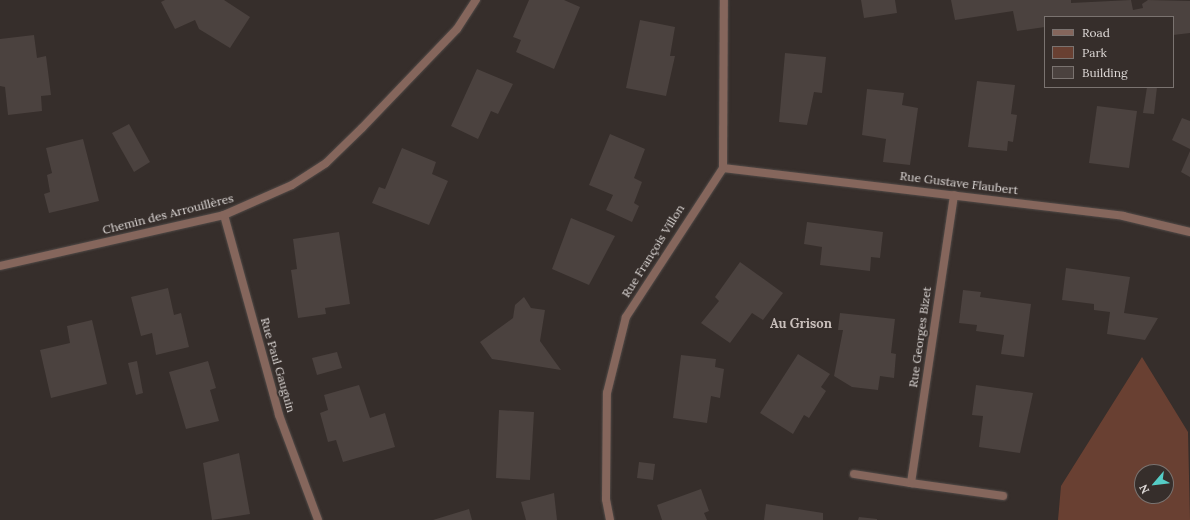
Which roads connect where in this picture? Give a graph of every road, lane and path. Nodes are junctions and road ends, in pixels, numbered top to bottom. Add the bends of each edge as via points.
1 (476, 0) edge
2 (724, 0) edge
3 (723, 168) junction
4 (954, 195) junction
5 (224, 215) junction
6 (1190, 232) edge
7 (0, 266) edge
8 (854, 474) dead end
9 (911, 483) junction
10 (1003, 496) dead end
11 (318, 520) edge
12 (610, 520) edge

1 - 5 street, Chemin des Arrouillères via 457,29 326,163 292,185
2 - 3 street
3 - 4 street, Rue Gustave Flaubert
3 - 12 street, Rue François Villon via 626,317 608,393 606,499
4 - 6 street, Rue Gustave Flaubert via 1123,216
4 - 9 street, Rue Georges Bizet
5 - 7 street, Chemin des Arrouillères
5 - 11 street, Rue Paul Gauguin via 280,415
8 - 9 street
9 - 10 street

